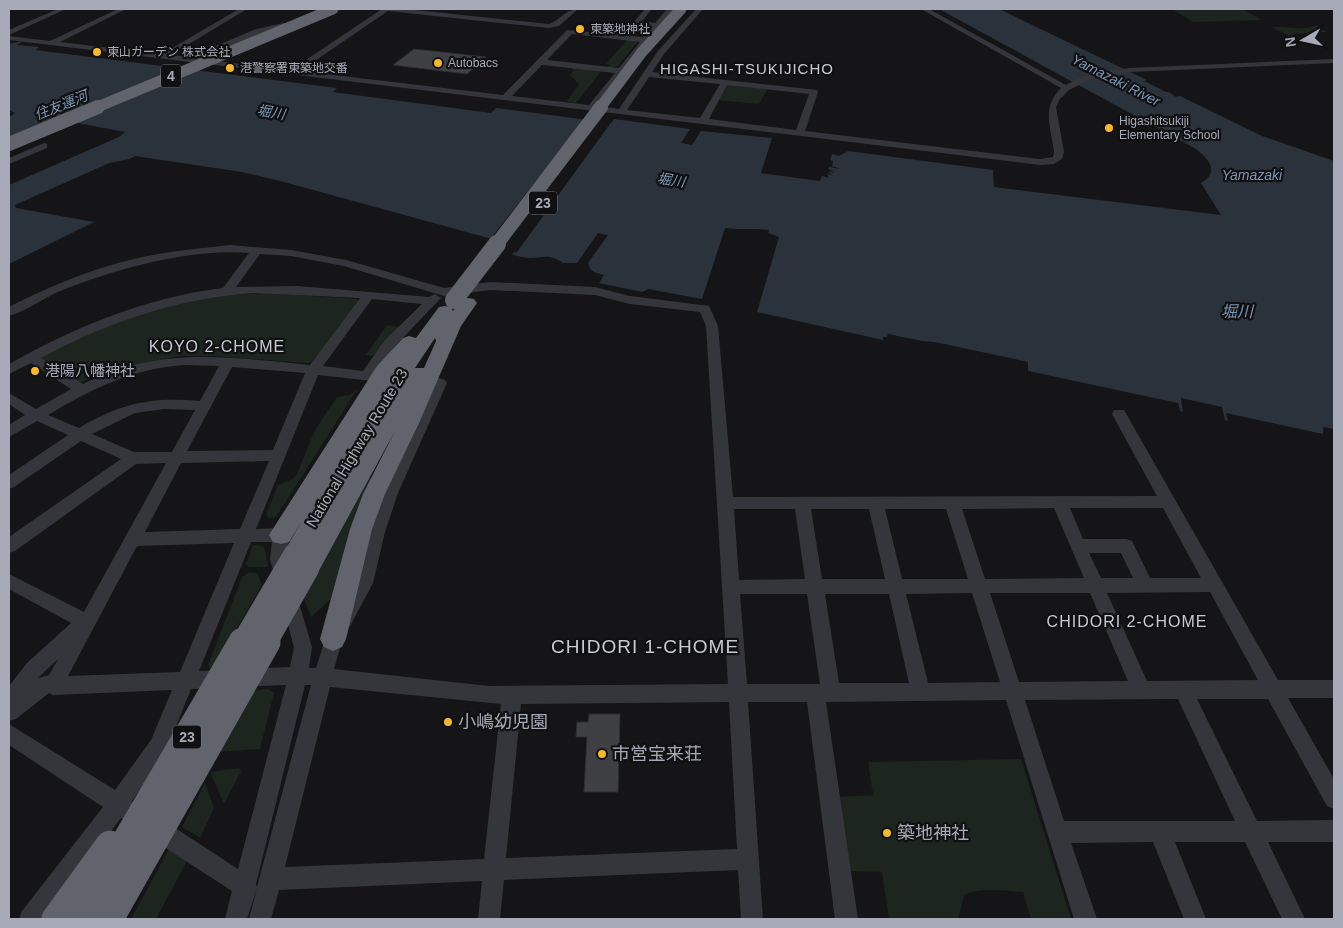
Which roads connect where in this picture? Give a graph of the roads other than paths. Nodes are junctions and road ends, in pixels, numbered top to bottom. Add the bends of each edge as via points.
1 (64, 9) edge
2 (123, 9) edge
3 (244, 9) edge
4 (325, 9) edge
5 (332, 9) edge
6 (388, 9) edge
7 (575, 9) edge
8 (649, 9) edge
9 (670, 9) edge
10 (681, 9) edge
11 (688, 9) edge
12 (700, 9) edge
13 (924, 9) edge
14 (657, 25) junction
15 (284, 26) junction
16 (9, 33) edge
17 (9, 38) edge
18 (258, 38) dead end
19 (646, 40) junction
20 (51, 43) junction
21 (164, 56) junction
22 (192, 59) junction
23 (1334, 61) edge
24 (213, 62) junction
25 (541, 62) junction
26 (293, 72) junction
27 (621, 72) junction
28 (646, 74) junction
29 (725, 82) junction
30 (1069, 86) junction
31 (506, 97) junction
32 (590, 108) junction
33 (621, 112) junction
34 (703, 122) junction
35 (800, 134) junction
36 (9, 139) edge
37 (9, 144) edge
38 (44, 146) dead end
39 (9, 161) edge
40 (258, 249) junction
41 (227, 291) junction
42 (368, 296) junction
43 (455, 298) junction
44 (9, 312) edge
45 (441, 315) junction
46 (30, 357) junction
47 (228, 362) junction
48 (314, 369) junction
49 (9, 370) edge
50 (436, 382) dead end
51 (81, 389) junction
52 (9, 398) edge
53 (205, 406) junction
54 (1119, 414) dead end
55 (36, 415) junction
56 (9, 432) edge
57 (81, 435) junction
58 (278, 455) junction
59 (177, 457) junction
60 (133, 458) junction
61 (9, 484) edge
62 (1059, 502) junction
63 (1168, 502) junction
64 (802, 503) junction
65 (876, 503) junction
66 (952, 503) junction
67 (726, 504) junction
68 (244, 536) junction
69 (132, 539) junction
70 (9, 546) edge
71 (1078, 546) junction
72 (294, 553) junction
73 (9, 580) edge
74 (1215, 585) junction
75 (731, 586) junction
76 (815, 586) junction
77 (896, 586) junction
78 (978, 586) junction
79 (1095, 586) junction
80 (1145, 586) junction
81 (86, 623) junction
82 (333, 639) junction
83 (298, 676) junction
84 (324, 677) junction
85 (44, 680) junction
86 (184, 681) junction
87 (1273, 689) junction
88 (1334, 689) edge
89 (1012, 690) junction
90 (1141, 690) junction
91 (1183, 690) junction
92 (823, 691) junction
93 (920, 691) junction
94 (738, 692) junction
95 (512, 695) junction
96 (9, 701) edge
97 (9, 712) edge
98 (9, 734) edge
99 (181, 746) junction
100 (1334, 799) edge
101 (118, 804) junction
102 (1252, 831) junction
103 (1334, 831) edge
104 (1057, 832) junction
105 (1160, 832) junction
106 (748, 858) junction
107 (494, 870) junction
108 (272, 878) junction
109 (246, 887) junction
110 (30, 919) edge
111 (56, 919) edge
112 (81, 919) edge
113 (109, 919) edge
114 (236, 919) edge
115 (260, 919) edge
116 (489, 919) edge
117 (752, 919) edge
118 (847, 919) edge
119 (1085, 919) edge
120 (1195, 919) edge
121 (1294, 919) edge

1 - 16 street
2 - 20 street
3 - 21 street
4 - 15 street
4 - 36 highway, 4, bridge
5 - 15 street
5 - 37 highway, 4, bridge
6 - 7 street via 549,26
6 - 26 street
8 - 14 street via 637,23
9 - 14 street
10 - 43 highway, National Highway Route 23 / 23, bridge via 642,52
11 - 43 highway, National Highway Route 23 / 23 via 652,52 618,102
12 - 28 street
13 - 30 street
14 - 19 street
15 - 18 street
15 - 22 street via 258,31
15 - 24 street via 290,30
17 - 20 street
19 - 25 street via 570,32
19 - 27 street
20 - 21 street
21 - 22 street
22 - 24 street
23 - 30 street via 1130,70 1098,75
24 - 26 street
25 - 27 street
25 - 31 street
26 - 31 street
27 - 28 street
27 - 32 street
28 - 29 street
28 - 33 street
29 - 34 street
29 - 35 street via 814,92
30 - 35 street via 1056,98 1052,107 1059,152 1057,159 1051,162 1018,161
31 - 32 street
32 - 33 street
33 - 34 street
34 - 35 street
38 - 39 street
40 - 41 street
40 - 43 street via 346,263
40 - 44 street via 230,248 184,253 121,266 63,286
41 - 42 street via 281,289
41 - 46 street via 120,316
42 - 45 street
42 - 48 street
43 - 45 highway, National Highway Route 23 / 23
43 - 45 street
43 - 67 street via 490,286 595,291 630,300 705,309 712,326
45 - 48 street via 390,343 370,376
45 - 72 highway, National Highway Route 23 / 23 via 399,405
45 - 72 highway, 23 via 412,338 384,370
45 - 82 highway, 23 via 409,423 374,494 361,529
46 - 49 street
46 - 51 street
47 - 48 street
47 - 51 street via 180,361 146,366
47 - 53 street
48 - 58 street
50 - 82 street via 440,383 390,493 364,583
51 - 55 street
52 - 55 street
53 - 57 street via 165,404 133,409
53 - 59 street
54 - 63 street
55 - 56 street
55 - 57 street
57 - 60 street
57 - 61 street
58 - 59 street
58 - 68 street
59 - 60 street
59 - 69 street
60 - 70 street
62 - 63 street
62 - 66 street
62 - 71 street
63 - 74 street
64 - 65 street
64 - 67 street
64 - 76 street
65 - 66 street
65 - 77 street
66 - 78 street
67 - 75 street
68 - 69 street
68 - 72 street
68 - 86 street
69 - 81 street
71 - 79 street
71 - 80 street via 1126,546
72 - 83 street via 278,559 303,647
72 - 99 highway, National Highway Route 23 / 23, bridge
72 - 113 highway, National Highway Route 23 / 23, bridge
73 - 81 street
74 - 80 street
74 - 87 street
75 - 76 street
75 - 94 street
76 - 77 street
76 - 92 street
77 - 78 street
77 - 93 street
78 - 79 street
78 - 89 street
79 - 80 street
79 - 90 street
81 - 85 street
81 - 85 street
82 - 84 street
83 - 84 street
83 - 86 street
83 - 109 street
84 - 95 street
84 - 108 street
85 - 86 street
85 - 96 street
85 - 97 street
86 - 101 street via 158,747
87 - 88 street
87 - 91 street
87 - 100 street
89 - 90 street
89 - 93 street
89 - 104 street
90 - 91 street
91 - 102 street
92 - 93 street
92 - 94 street
92 - 118 street
94 - 95 street
94 - 106 street
95 - 107 street
98 - 101 street
99 - 111 highway, 23, bridge
99 - 112 highway, National Highway Route 23 / 23, bridge
101 - 109 street
101 - 110 street
102 - 103 street
102 - 105 street
102 - 121 street
104 - 105 street
104 - 119 street
105 - 120 street
106 - 107 street
106 - 117 street
107 - 108 street
107 - 116 street
108 - 115 street
109 - 114 street

